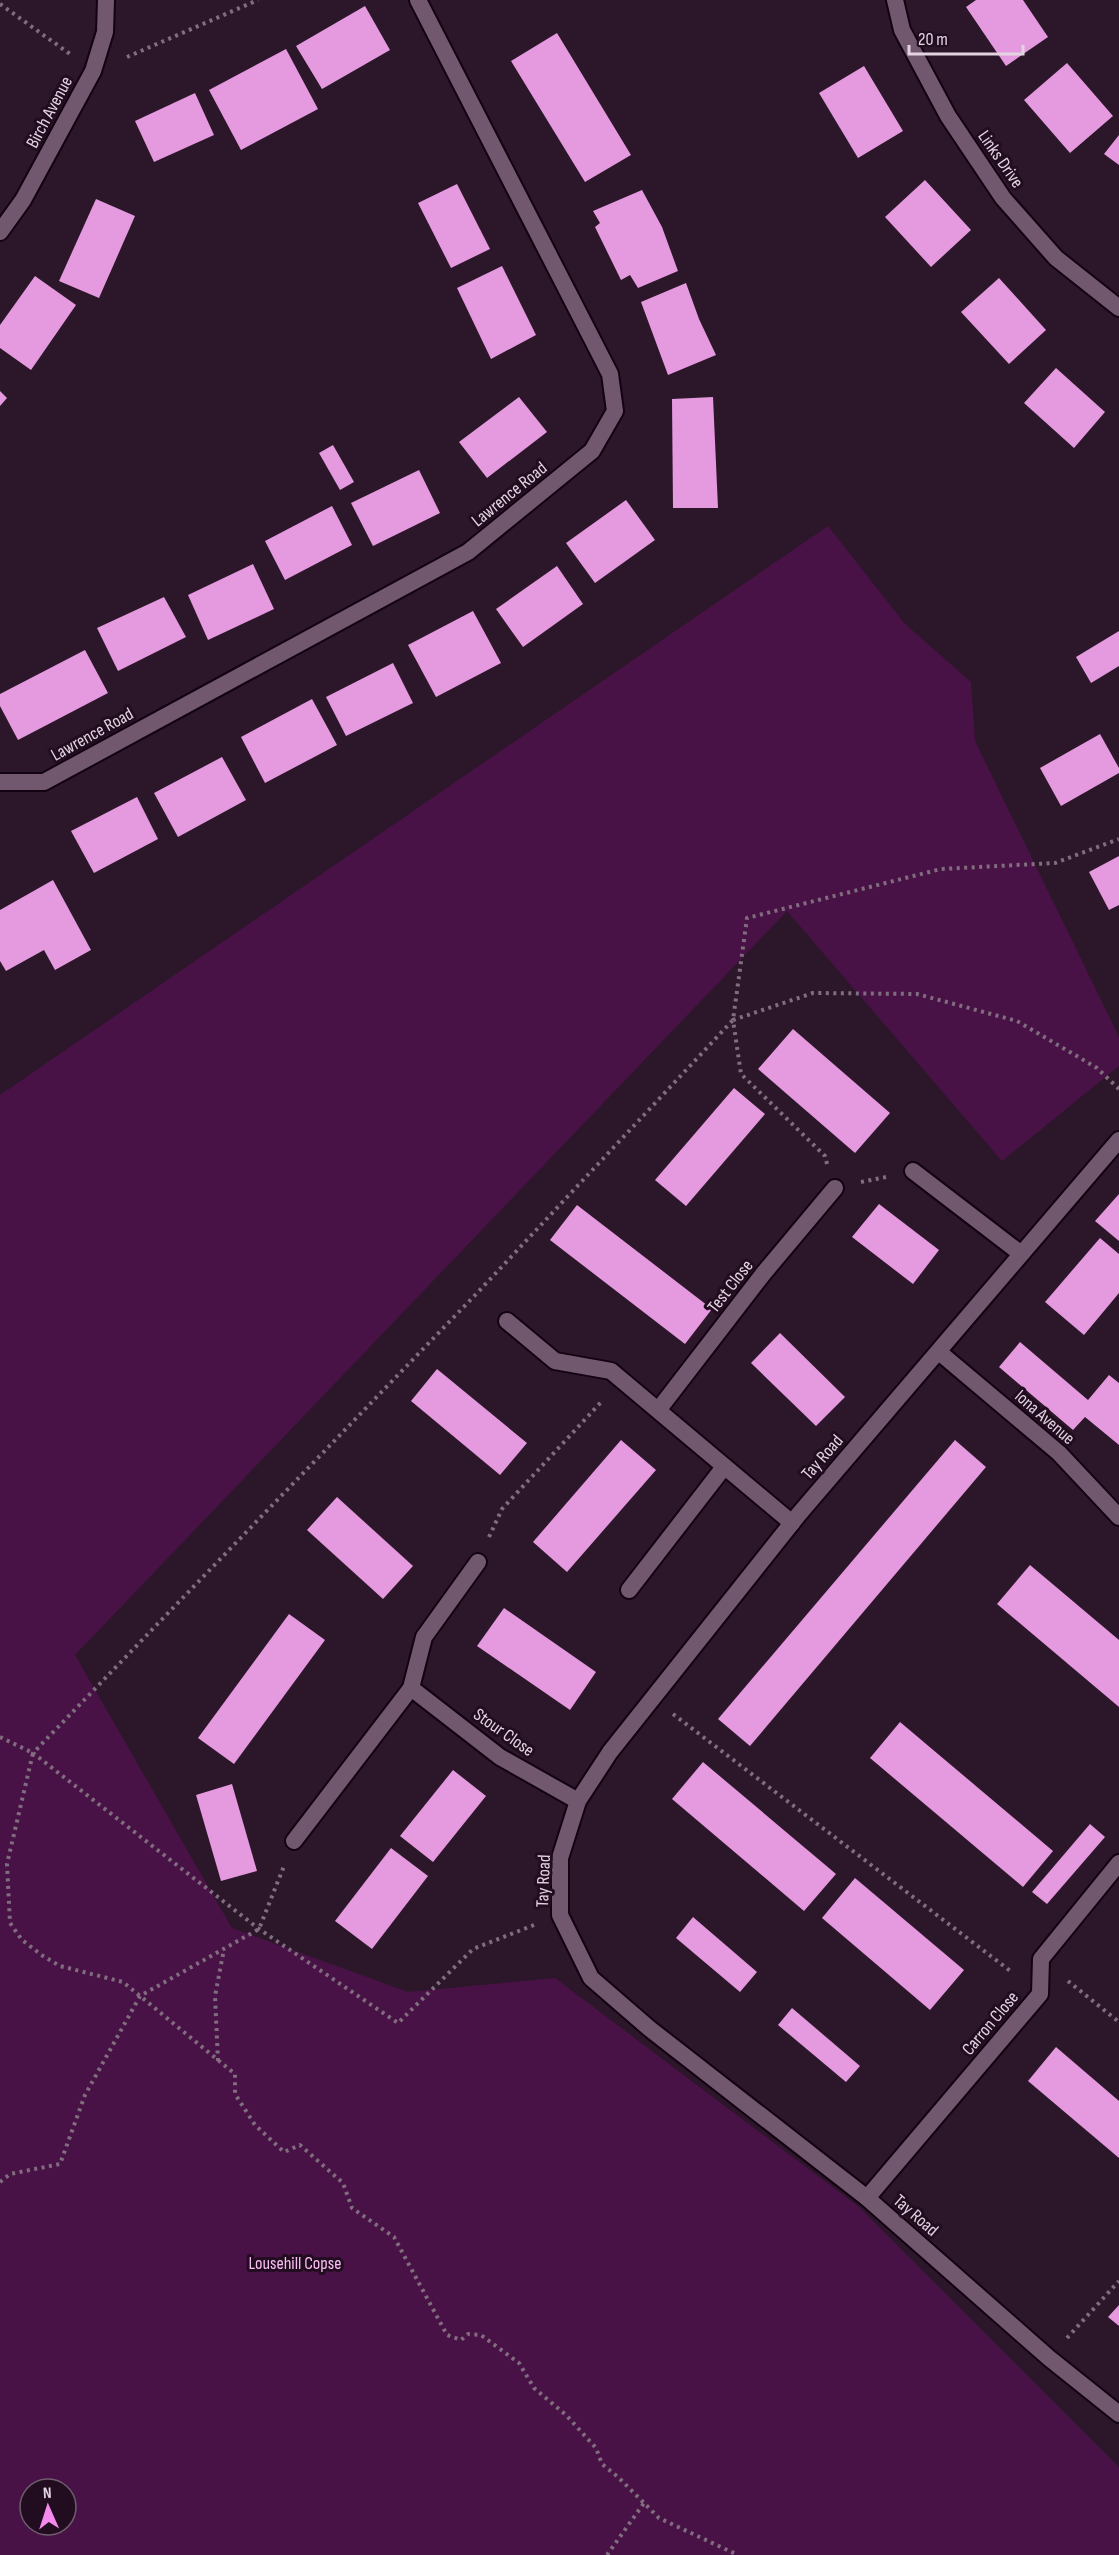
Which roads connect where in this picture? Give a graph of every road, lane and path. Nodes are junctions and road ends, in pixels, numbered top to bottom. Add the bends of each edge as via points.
1 (106, 0) edge
2 (418, 0) edge
3 (895, 0) edge
4 (0, 232) edge
5 (1119, 308) edge
6 (0, 786) edge
7 (1119, 839) edge
8 (733, 1020) junction
9 (1119, 1089) edge
10 (1119, 1140) edge
11 (913, 1171) joint
12 (835, 1188) junction
13 (1020, 1253) junction
14 (507, 1321) dead end
15 (939, 1352) junction
16 (622, 1379) junction
17 (659, 1409) junction
18 (724, 1467) junction
19 (1119, 1518) edge
20 (792, 1523) junction
21 (478, 1562) joint
22 (629, 1590) dead end
23 (411, 1688) junction
24 (653, 1699) junction
25 (0, 1737) edge
26 (33, 1753) junction
27 (578, 1801) junction
28 (294, 1840) joint
29 (1119, 1863) edge
30 (560, 1915) junction
31 (259, 1929) junction
32 (224, 1948) junction
33 (1041, 1959) junction
34 (1040, 1994) junction
35 (140, 1996) junction
36 (1119, 2022) edge
37 (218, 2061) junction
38 (0, 2182) edge
39 (867, 2198) junction
40 (1119, 2281) edge
41 (1049, 2358) junction
42 (1119, 2414) edge
43 (644, 2503) junction
44 (608, 2555) edge
45 (738, 2555) edge

1 - 4 street, Birch Avenue via 105,32 93,71 23,200
2 - 6 street, Lawrence Road via 610,374 615,411 592,451 468,552 44,783
3 - 5 street, Links Drive via 902,30 948,116 1003,198 1056,258
7 - 8 path via 1055,863 941,869 747,918
8 - 9 path via 813,993 917,994 1017,1021 1097,1068
8 - 12 path via 741,1074 825,1156
8 - 26 path via 480,1290
10 - 13 street, Tay Road
11 - 12 path
11 - 13 street
12 - 17 street, Test Close
13 - 15 street, Tay Road
14 - 16 street via 555,1361 611,1371
15 - 19 street, Iona Avenue via 1059,1453
15 - 20 street, Tay Road
16 - 17 street
16 - 21 path via 502,1509
17 - 18 street
18 - 20 street
18 - 22 street
20 - 24 street, Tay Road
21 - 23 street via 424,1637
23 - 27 street, Stour Close via 500,1757
23 - 28 street
24 - 27 street, Tay Road via 610,1752
24 - 34 path
25 - 26 path
26 - 31 path
26 - 35 path via 7,1864 10,1923 22,1940 60,1966 123,1982
27 - 30 street, Tay Road via 560,1858
28 - 31 path
29 - 33 street
30 - 31 path via 473,1948 398,2024
30 - 39 street, Tay Road via 591,1978 650,2029
31 - 32 path
32 - 35 path
32 - 37 path via 215,1996
33 - 34 street, Carron Close
33 - 36 path
34 - 39 street, Carron Close
35 - 37 path
35 - 38 path via 85,2095 60,2164 10,2174
37 - 43 path via 235,2074 235,2094 255,2126 284,2152 300,2145 343,2183 352,2208 394,2237 447,2336 461,2340 468,2334 481,2335 519,2363 534,2388 566,2415 596,2448 602,2464
39 - 41 street, Tay Road
40 - 41 path
41 - 42 street, Tay Road
43 - 44 path
43 - 45 path via 659,2518

